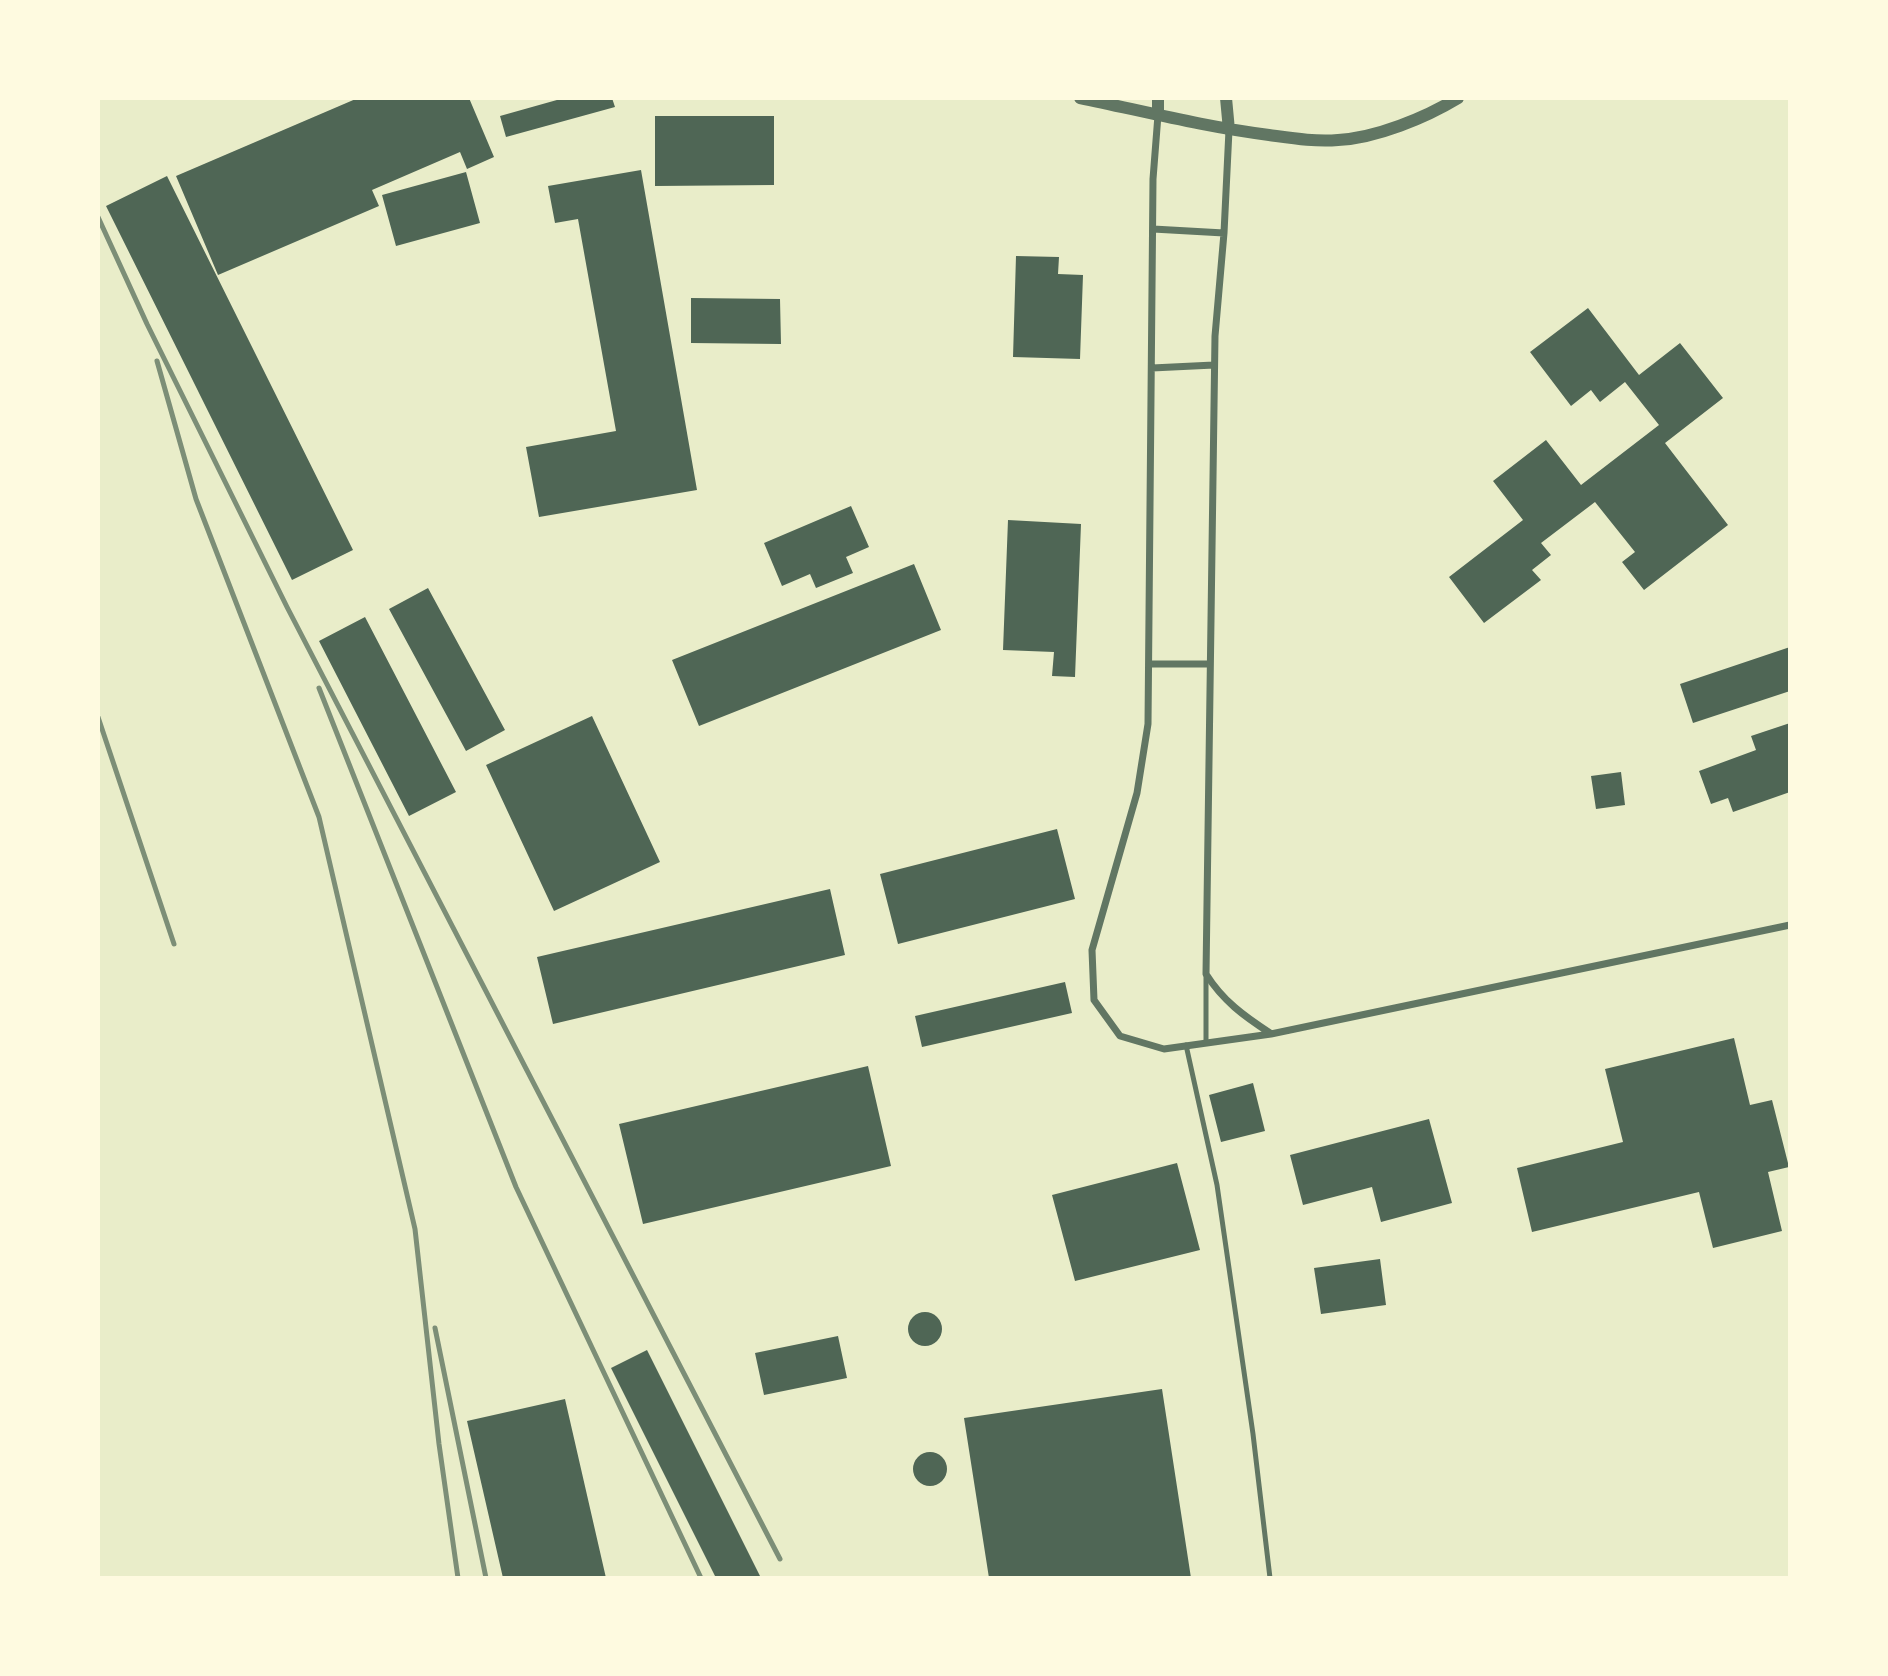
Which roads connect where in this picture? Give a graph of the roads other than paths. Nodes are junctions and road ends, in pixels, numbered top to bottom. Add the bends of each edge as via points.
1 (1080, 98) edge
2 (1158, 98) edge
3 (1226, 98) edge
4 (1458, 98) edge
5 (1158, 114) junction
6 (1229, 130) junction
7 (1153, 229) junction
8 (1224, 233) junction
9 (1214, 365) junction
10 (1152, 368) junction
11 (1149, 663) junction
12 (1209, 664) junction
13 (1790, 925) edge
14 (1206, 974) junction
15 (1271, 1034) junction
16 (1206, 1043) junction
17 (1186, 1045) junction
18 (1270, 1578) edge

1 - 5 street
2 - 5 street
3 - 6 street
4 - 6 street via 1434,113 1338,140
5 - 6 street
5 - 7 street
6 - 8 street
7 - 8 street
7 - 10 street
8 - 9 street
9 - 10 street
9 - 12 street
10 - 11 street
11 - 12 street
11 - 17 street via 1149,724 1137,793 1092,950 1094,1000 1119,1036 1164,1049
12 - 14 street
13 - 15 street
14 - 15 street via 1238,1012
14 - 16 lane
15 - 16 street
16 - 17 street
17 - 18 lane via 1217,1185

